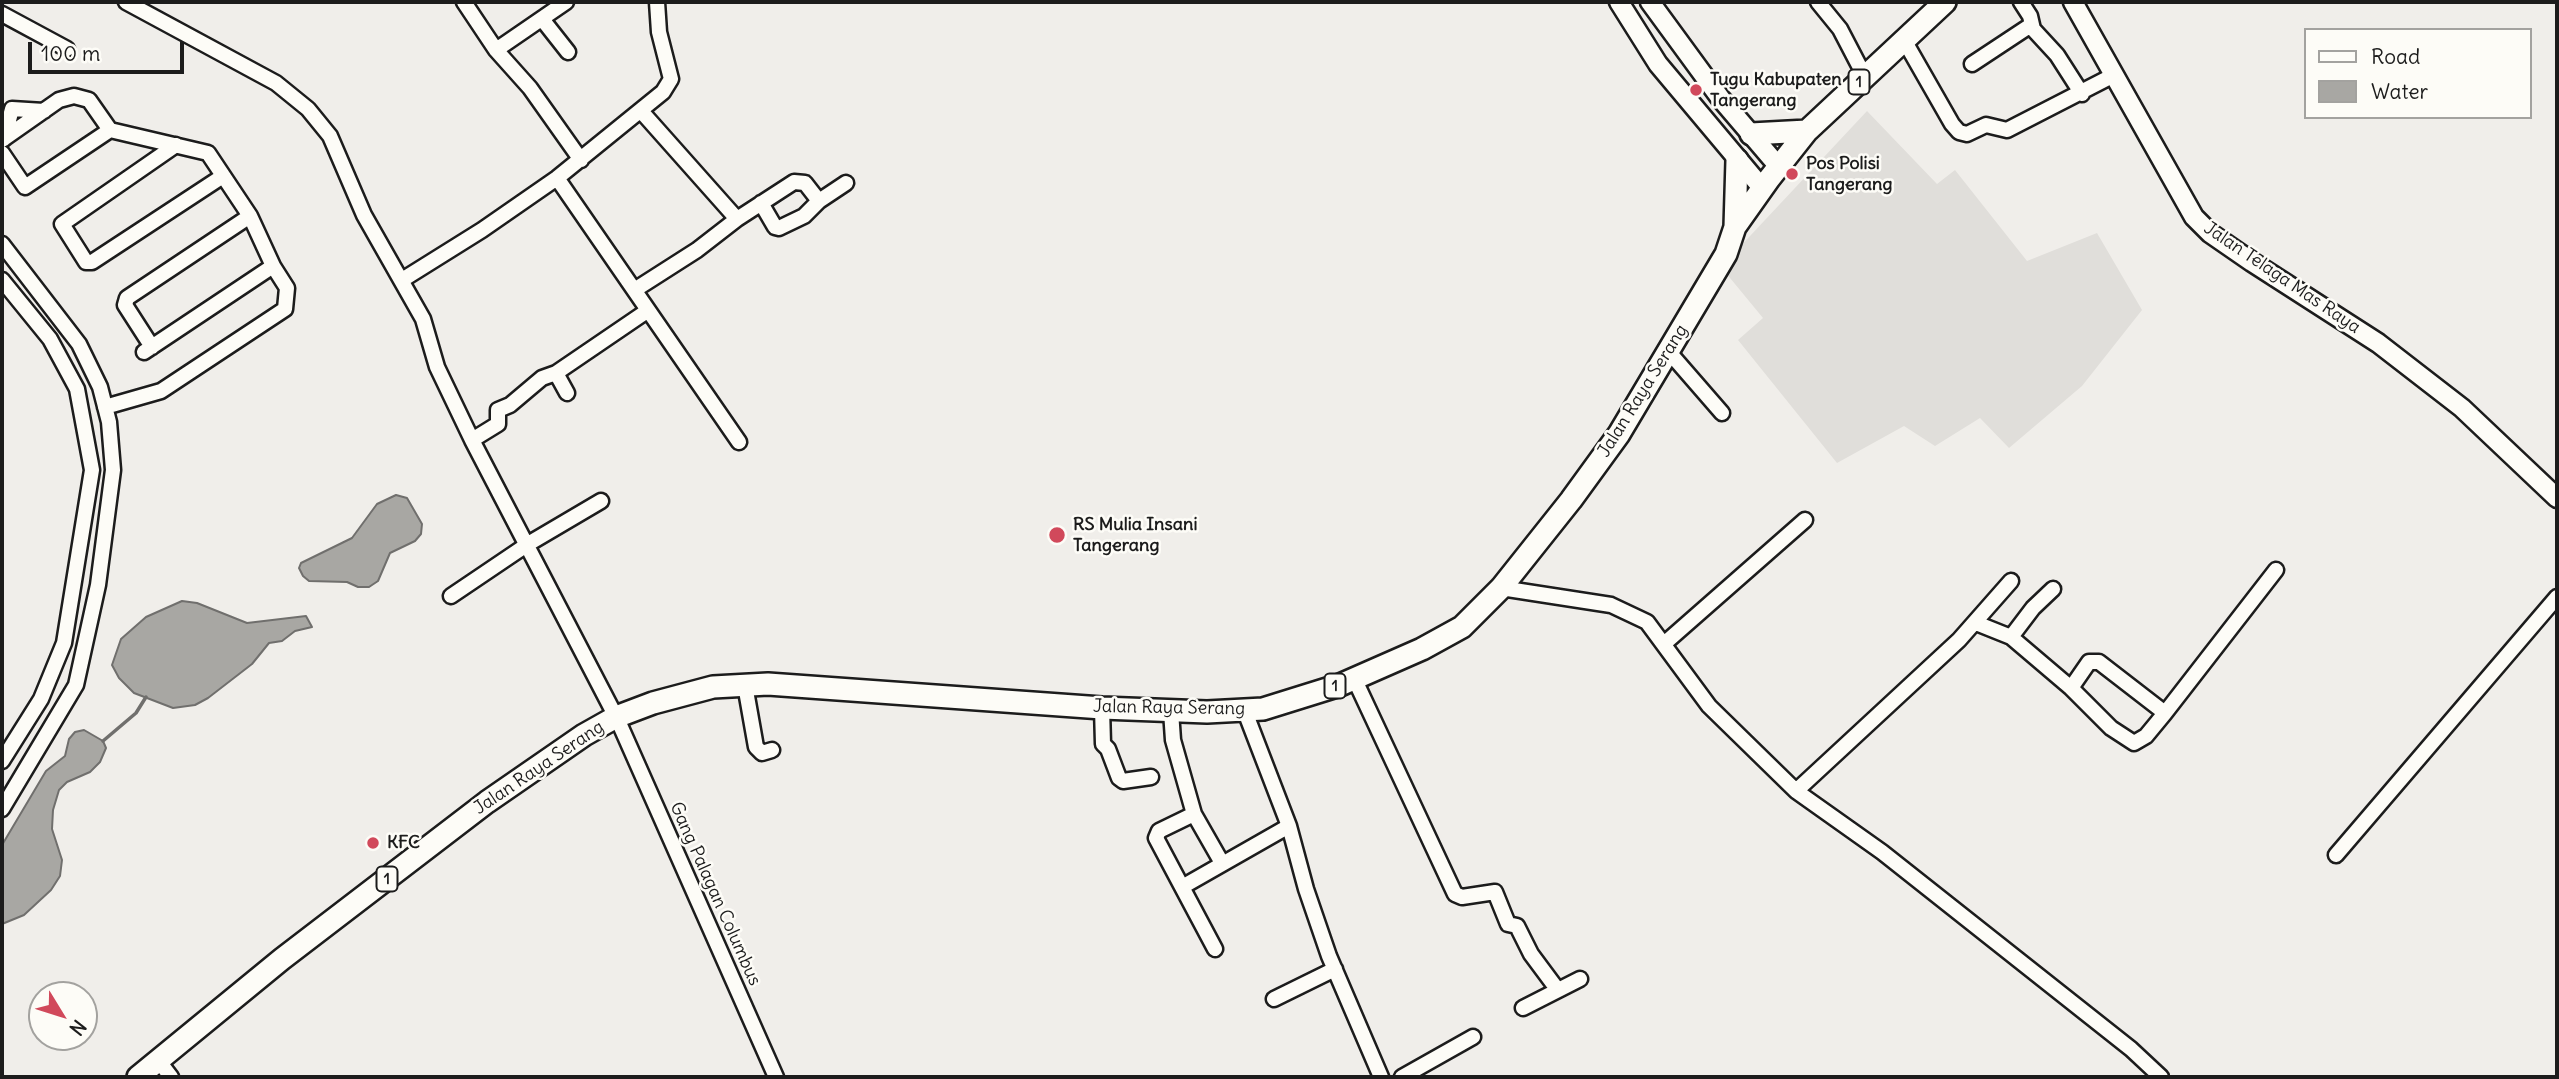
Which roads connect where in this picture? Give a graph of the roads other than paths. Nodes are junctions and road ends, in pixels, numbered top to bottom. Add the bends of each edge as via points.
1 (126, 2) edge
2 (464, 2) edge
3 (566, 2) edge
4 (657, 2) edge
5 (1619, 2) edge
6 (1650, 2) edge
7 (1818, 2) edge
8 (1945, 2) edge
9 (2021, 2) edge
10 (2073, 2) edge
11 (151, 8) edge
12 (2, 14) edge
13 (542, 19) junction
14 (2031, 24) junction
15 (1904, 40) junction
16 (67, 49) dead end
17 (496, 50) junction
18 (568, 52) dead end
19 (1972, 64) dead end
20 (2114, 75) junction
21 (1865, 77) junction
22 (2082, 94) junction
23 (641, 111) junction
24 (110, 130) junction
25 (1807, 131) junction
26 (1751, 134) junction
27 (2, 144) edge
28 (176, 145) junction
29 (1737, 159) junction
30 (581, 160) junction
31 (1779, 167) junction
32 (223, 176) junction
33 (557, 178) junction
34 (846, 183) dead end
35 (1762, 188) junction
36 (819, 201) junction
37 (761, 204) junction
38 (250, 216) junction
39 (737, 219) junction
40 (1735, 227) junction
41 (2, 244) edge
42 (273, 266) junction
43 (402, 280) junction
44 (2, 283) edge
45 (636, 289) junction
46 (647, 311) junction
47 (1669, 352) junction
48 (556, 373) junction
49 (567, 393) dead end
50 (105, 407) junction
51 (1722, 413) dead end
52 (472, 440) junction
53 (739, 442) dead end
54 (92, 470) junction
55 (113, 471) junction
56 (2557, 499) edge
57 (601, 501) dead end
58 (1805, 520) dead end
59 (528, 544) junction
60 (2276, 570) dead end
61 (2011, 580) dead end
62 (1501, 588) junction
63 (2053, 589) dead end
64 (451, 596) dead end
65 (2557, 597) edge
66 (1976, 623) junction
67 (2011, 637) junction
68 (1665, 643) junction
69 (1354, 678) junction
70 (745, 685) junction
71 (2071, 688) junction
72 (1102, 708) junction
73 (1244, 709) junction
74 (1171, 711) junction
75 (2165, 713) junction
76 (618, 721) junction
77 (772, 750) dead end
78 (2, 761) edge
79 (1151, 776) dead end
80 (1796, 791) junction
81 (2, 809) edge
82 (1194, 814) junction
83 (1289, 827) junction
84 (2336, 855) dead end
85 (1222, 863) junction
86 (1182, 887) junction
87 (1215, 949) dead end
88 (1335, 969) junction
89 (1580, 979) dead end
90 (1557, 989) junction
91 (242, 990) junction
92 (1275, 999) dead end
93 (1523, 1008) dead end
94 (1473, 1037) dead end
95 (165, 1069) edge
96 (120, 1077) edge
97 (138, 1077) edge
98 (776, 1077) edge
99 (1381, 1077) edge
100 (1402, 1077) edge
101 (2161, 1077) edge

1 - 11 street, Gang Palagan Columbus
2 - 17 street
3 - 13 street
4 - 23 street via 671,79
5 - 29 main road via 1658,64
6 - 26 main road
7 - 21 street via 1840,29
8 - 15 highway, Jalan Raya Serang / 1
9 - 14 street
10 - 20 main road, Jalan Telaga Mas Raya
11 - 43 street, Gang Palagan Columbus via 276,83 308,109 330,136 364,215
12 - 16 street
13 - 17 street
13 - 18 street
14 - 19 street
14 - 22 street
15 - 21 highway, Jalan Raya Serang / 1
15 - 22 street via 1959,132 1967,134 1986,125 2007,130
17 - 30 street via 530,88
20 - 22 street
20 - 56 main road, Jalan Telaga Mas Raya via 2194,217 2210,233 2378,343 2462,408
21 - 25 highway, Jalan Raya Serang / 1
23 - 30 street
23 - 39 street
24 - 27 street via 89,100 74,96 59,100
24 - 27 street via 25,187
24 - 28 street
25 - 26 highway
25 - 31 highway, Jalan Raya Serang / 1
26 - 31 main road
28 - 32 street via 208,153
28 - 32 street via 62,224 86,262
29 - 35 main road
29 - 40 highway
30 - 33 street
31 - 35 highway, Jalan Raya Serang / 1
32 - 38 street
33 - 43 street
33 - 45 street
34 - 36 street
35 - 40 highway, Jalan Raya Serang / 1
36 - 37 street via 799,180
36 - 37 street via 804,216 779,228
37 - 39 street
38 - 42 street
38 - 42 street via 127,298 125,305 148,349
39 - 45 street
40 - 47 highway, Jalan Raya Serang / 1 via 1726,254
41 - 50 street via 79,344
42 - 50 street via 287,288 285,309 161,391
43 - 52 street, Gang Palagan Columbus via 423,319 437,367
44 - 54 street via 50,339 77,389
45 - 46 street
46 - 48 street
46 - 53 street
47 - 51 street
47 - 62 highway, Jalan Raya Serang / 1 via 1619,434
48 - 49 street
48 - 52 street via 498,410 498,424
50 - 55 street
52 - 59 street, Gang Palagan Columbus
54 - 55 street
54 - 78 street via 64,643 41,699
55 - 81 street via 99,585 76,685
57 - 59 street
58 - 68 street
59 - 64 street
59 - 76 street, Gang Palagan Columbus
60 - 75 street
61 - 66 street
62 - 68 street via 1611,605 1647,622
62 - 69 highway, Jalan Raya Serang / 1 via 1462,627
63 - 67 street
65 - 84 street
66 - 67 street
66 - 80 street
67 - 71 street
68 - 80 street via 1709,706
69 - 73 highway, Jalan Raya Serang / 1 via 1263,709
69 - 90 street via 1455,894 1495,892 1508,924 1518,927
70 - 72 highway, Jalan Raya Serang / 1 via 849,688
70 - 76 highway, Jalan Raya Serang / 1 via 713,687
70 - 77 street via 757,747 762,752
71 - 75 street via 2089,663 2099,662
71 - 75 street via 2111,728 2134,743
72 - 74 highway, Jalan Raya Serang / 1
72 - 79 street via 1103,744 1119,778
73 - 74 highway, Jalan Raya Serang / 1
73 - 83 street
74 - 82 street via 1173,740
76 - 91 highway, Jalan Raya Serang / 1 via 534,770
76 - 98 street, Gang Palagan Columbus
80 - 101 street via 1882,852
82 - 85 street
82 - 86 street via 1159,831 1156,838
83 - 85 street
83 - 88 street
85 - 86 street
86 - 87 street
88 - 92 street
88 - 99 street
89 - 90 street
90 - 93 street
91 - 95 highway, Jalan Raya Serang / 1
91 - 96 highway, Jalan Raya Serang / 1 via 211,1004
94 - 100 street
95 - 97 highway, Jalan Raya Serang / 1

